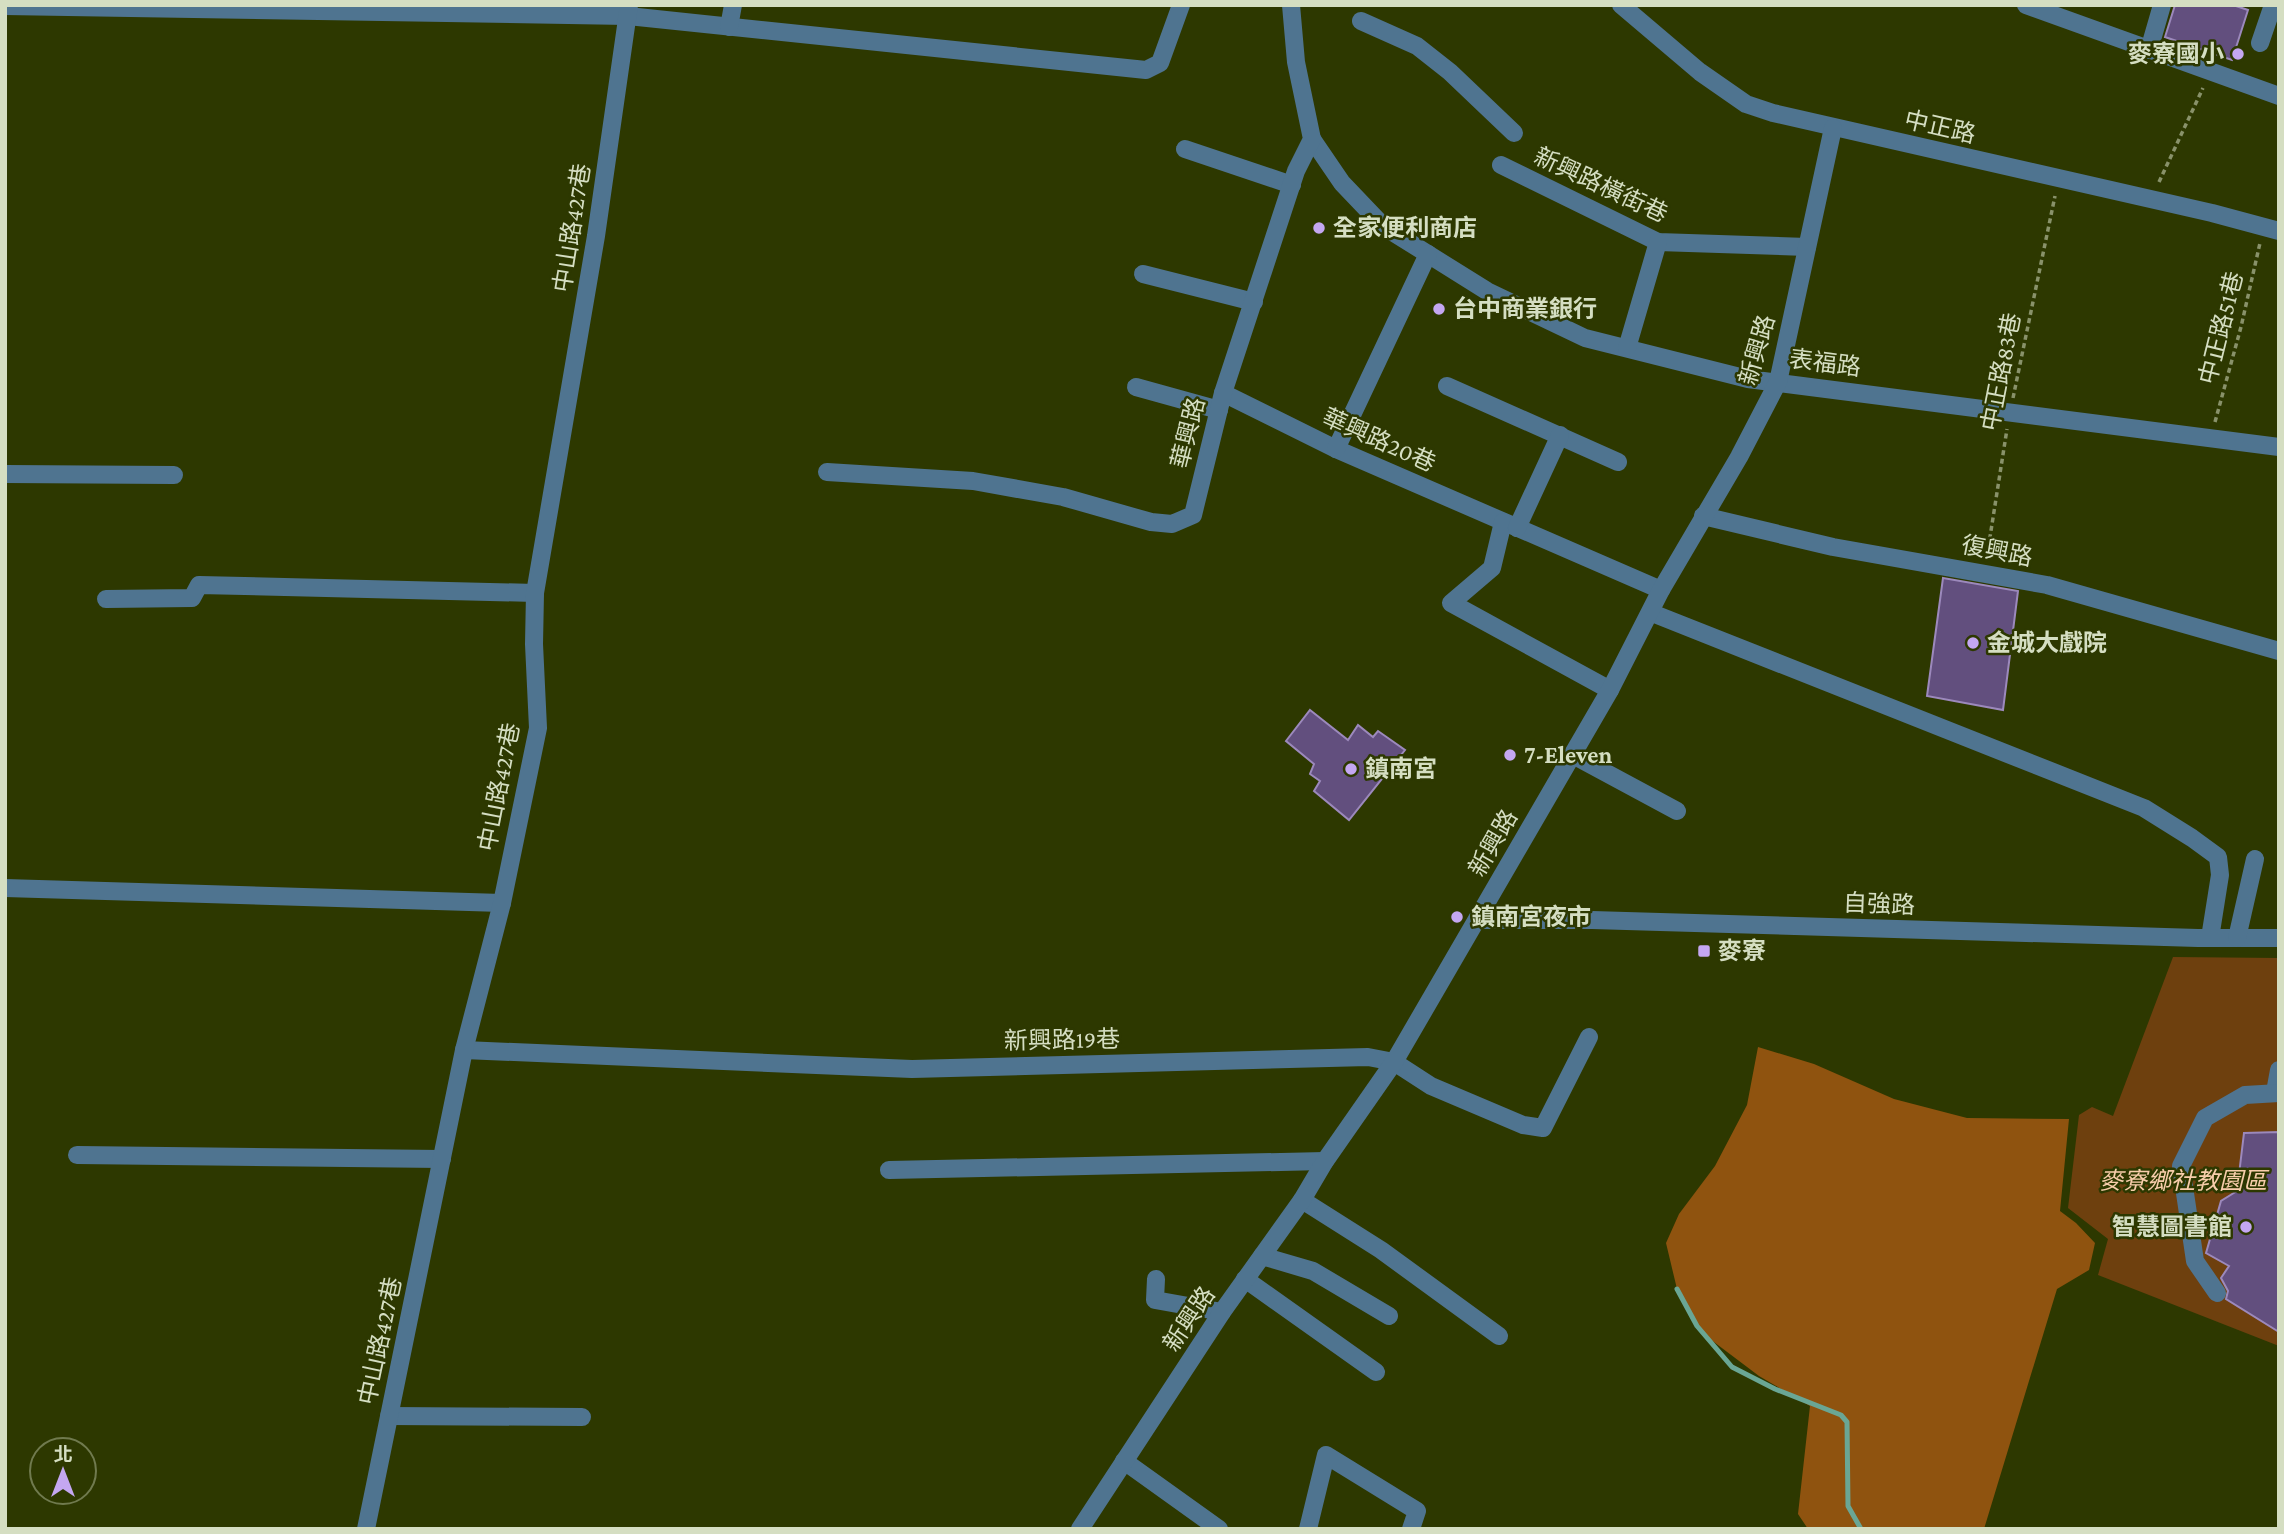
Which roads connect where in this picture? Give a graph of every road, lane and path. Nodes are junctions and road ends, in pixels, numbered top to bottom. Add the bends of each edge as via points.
1 (733, 5) edge
2 (1181, 5) edge
3 (1291, 5) edge
4 (1621, 5) edge
5 (2026, 5) edge
6 (2162, 5) edge
7 (2273, 5) edge
8 (5, 6) edge
9 (629, 11) edge
10 (1361, 21) dead end
11 (729, 27) junction
12 (2260, 43) dead end
13 (2149, 50) junction
14 (2211, 71) junction
15 (2279, 96) edge
16 (1833, 128) junction
17 (1514, 133) dead end
18 (1312, 139) junction
19 (1185, 149) dead end
20 (1501, 165) dead end
21 (2059, 180) junction
22 (1292, 185) junction
23 (2151, 200) junction
24 (2271, 229) edge
25 (1658, 242) junction
26 (1807, 247) junction
27 (1428, 254) junction
28 (1143, 274) dead end
29 (1254, 302) junction
30 (1627, 348) junction
31 (1778, 382) junction
32 (1447, 386) dead end
33 (1136, 387) dead end
34 (1221, 402) junction
35 (2010, 412) junction
36 (1560, 435) junction
37 (2210, 438) junction
38 (2279, 447) edge
39 (1336, 449) junction
40 (1618, 462) dead end
41 (827, 472) dead end
42 (5, 474) edge
43 (174, 475) dead end
44 (1703, 516) junction
45 (1510, 525) junction
46 (1984, 572) junction
47 (1661, 590) junction
48 (535, 593) junction
49 (106, 599) dead end
50 (1652, 613) junction
51 (2279, 651) edge
52 (1610, 690) junction
53 (1573, 755) junction
54 (1677, 810) dead end
55 (2255, 859) dead end
56 (5, 888) edge
57 (502, 903) junction
58 (1477, 920) junction
59 (2210, 938) junction
60 (2237, 938) junction
61 (2279, 938) edge
62 (1589, 1037) dead end
63 (464, 1050) junction
64 (1394, 1062) junction
65 (2279, 1070) edge
66 (2277, 1092) edge
67 (77, 1155) dead end
68 (442, 1159) junction
69 (1325, 1161) junction
70 (889, 1170) dead end
71 (1302, 1200) junction
72 (1262, 1256) junction
73 (1156, 1279) dead end
74 (1245, 1279) junction
75 (2217, 1293) dead end
76 (1222, 1312) junction
77 (1389, 1316) dead end
78 (1499, 1336) dead end
79 (1376, 1372) dead end
80 (389, 1416) junction
81 (582, 1417) dead end
82 (1124, 1461) junction
83 (366, 1529) edge
84 (1080, 1529) edge
85 (1219, 1529) edge
86 (1308, 1529) edge
87 (1411, 1529) edge

1 - 11 street
2 - 11 street via 1160,63 1146,70
3 - 18 street via 1296,62
4 - 16 street, 中正路 via 1746,104
5 - 13 street
6 - 13 street
7 - 12 street
8 - 9 street
9 - 11 street
9 - 48 street, 中山路427巷
10 - 17 street via 1417,46
13 - 14 street
14 - 15 street
14 - 23 path
16 - 21 street, 中正路
16 - 26 street, 新興路
18 - 22 street, 華興路
18 - 27 street, 表福路 via 1342,183 1383,226
19 - 22 street
20 - 25 street, 新興路橫街巷
21 - 23 street, 中正路
21 - 35 path, 中正路83巷
22 - 29 street, 華興路
23 - 24 street, 中正路
24 - 37 path, 中正路51巷
25 - 26 street, 新興路橫街巷
25 - 30 street
26 - 31 street, 新興路
27 - 30 street, 表福路 via 1487,291 1585,338
27 - 39 street
28 - 29 street
29 - 34 street, 華興路
30 - 31 street, 表福路 via 1748,379
31 - 35 street, 表福路
31 - 44 street, 新興路
32 - 36 street
33 - 34 street, 華興路20巷
34 - 39 street, 華興路20巷
34 - 41 street, 華興路 via 1193,515 1172,523 973,481
35 - 37 street, 表福路
35 - 46 path, 中正路83巷
36 - 40 street
36 - 45 street
37 - 38 street, 表福路
39 - 45 street, 華興路20巷
42 - 43 street
44 - 46 street, 復興路 via 1833,547
44 - 47 street, 新興路
45 - 47 street, 華興路20巷
45 - 52 street via 1492,568 1451,603
46 - 51 street, 復興路 via 2047,585
47 - 50 street, 新興路
48 - 49 street via 199,585 192,598
48 - 57 street, 中山路427巷 via 538,728
50 - 52 street, 新興路
50 - 59 street via 2144,808 2218,858 2220,875
52 - 53 street, 新興路
53 - 54 street
53 - 58 street, 新興路
55 - 60 street
56 - 57 street
57 - 63 street, 中山路427巷
58 - 59 street, 自強路
58 - 64 street, 新興路
59 - 60 street, 自強路
60 - 61 street, 自強路
62 - 64 street, 新興路19巷 via 1543,1128 1522,1125 1431,1086
63 - 64 street, 新興路19巷 via 912,1069 1368,1057
63 - 68 street, 中山路427巷
64 - 69 street, 新興路
65 - 66 street
66 - 75 street via 2245,1095 2205,1118 2181,1166 2195,1261
67 - 68 street
68 - 80 street, 中山路427巷
69 - 70 street
69 - 71 street, 新興路
71 - 72 street, 新興路
71 - 78 street
72 - 74 street, 新興路
72 - 77 street via 1313,1271
73 - 76 street via 1155,1300
74 - 76 street, 新興路
74 - 79 street
76 - 82 street, 新興路
80 - 81 street
80 - 83 street, 中山路427巷
82 - 84 street, 新興路
82 - 85 street
86 - 87 street via 1326,1455 1418,1511

